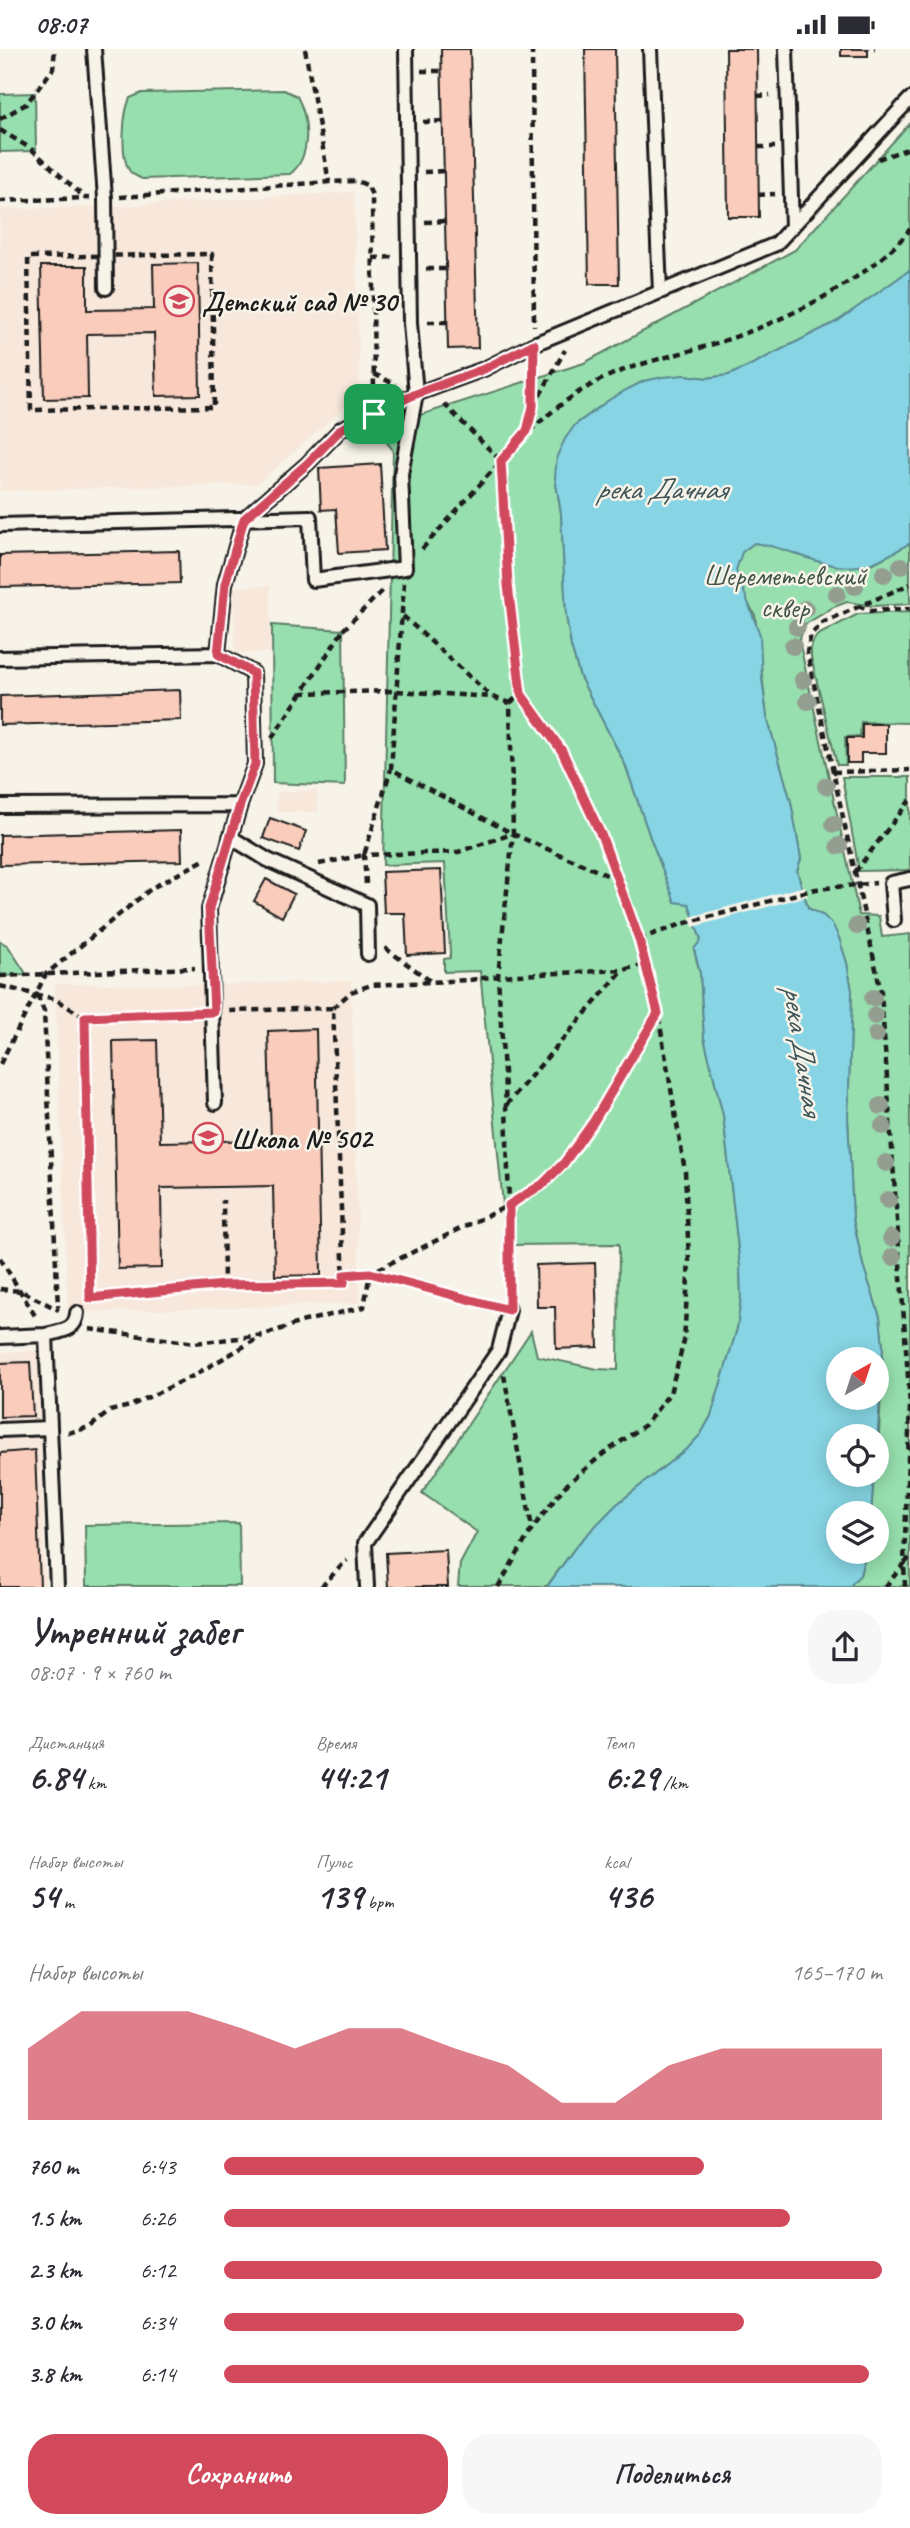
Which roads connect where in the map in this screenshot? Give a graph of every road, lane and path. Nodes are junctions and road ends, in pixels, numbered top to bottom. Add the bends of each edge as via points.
1 (55, 49) edge
2 (94, 49) edge
3 (305, 49) edge
4 (406, 49) edge
5 (531, 49) edge
6 (650, 49) edge
7 (786, 49) edge
8 (910, 99) edge
9 (0, 119) edge
10 (0, 130) edge
11 (329, 182) junction
12 (86, 198) junction
13 (105, 198) junction
14 (0, 201) edge
15 (792, 227) junction
16 (910, 229) edge
17 (106, 256) junction
18 (106, 288) dead end
19 (660, 292) junction
20 (579, 326) junction
21 (534, 344) junction
22 (429, 389) junction
23 (416, 394) junction
24 (533, 407) junction
25 (374, 414) junction
26 (527, 431) junction
27 (501, 461) junction
28 (244, 519) junction
29 (0, 525) edge
30 (405, 568) junction
31 (910, 583) edge
32 (857, 605) junction
33 (910, 609) edge
34 (403, 615) junction
35 (218, 654) junction
36 (0, 658) edge
37 (397, 691) junction
38 (302, 692) junction
39 (521, 694) junction
40 (492, 697) junction
41 (510, 703) junction
42 (255, 764) junction
43 (391, 769) junction
44 (910, 770) edge
45 (833, 772) junction
46 (910, 800) edge
47 (240, 805) junction
48 (0, 806) edge
49 (513, 834) junction
50 (229, 841) junction
51 (364, 855) junction
52 (291, 870) junction
53 (854, 873) junction
54 (910, 879) edge
55 (618, 880) junction
56 (857, 883) junction
57 (891, 883) junction
58 (367, 905) junction
59 (894, 920) dead end
60 (367, 935) junction
61 (639, 939) junction
62 (368, 954) dead end
63 (646, 964) junction
64 (211, 967) junction
65 (623, 970) junction
66 (46, 974) junction
67 (0, 976) edge
68 (498, 976) junction
69 (433, 982) junction
70 (0, 986) edge
71 (37, 995) junction
72 (333, 1008) junction
73 (214, 1012) junction
74 (658, 1013) junction
75 (85, 1017) junction
76 (0, 1064) edge
77 (215, 1103) dead end
78 (506, 1104) junction
79 (223, 1200) dead end
80 (509, 1205) junction
81 (0, 1258) edge
82 (370, 1273) junction
83 (344, 1275) junction
84 (224, 1285) junction
85 (0, 1289) edge
86 (21, 1291) junction
87 (90, 1298) junction
88 (509, 1310) junction
89 (75, 1321) junction
90 (46, 1335) junction
91 (264, 1335) junction
92 (0, 1336) edge
93 (499, 1350) junction
94 (909, 1391) edge
95 (0, 1430) edge
96 (50, 1433) junction
97 (532, 1529) junction
98 (365, 1543) junction
99 (910, 1557) edge
100 (904, 1564) junction
101 (57, 1587) edge
102 (321, 1587) edge
103 (367, 1587) edge
104 (498, 1587) edge
105 (885, 1587) edge
106 (905, 1587) edge

1 - 9 path via 53,69 26,104
2 - 13 lane
3 - 11 path
4 - 23 lane via 410,323
5 - 21 path
6 - 19 lane
7 - 15 lane
8 - 15 lane
10 - 12 path via 30,148
11 - 13 path
11 - 25 path via 356,181 367,185 372,195
12 - 13 path
12 - 14 path
13 - 17 lane
15 - 19 lane via 776,244
16 - 26 path via 869,267 810,305 728,340 611,375
17 - 17 path via 212,254 214,407 31,410 28,257
17 - 18 lane
19 - 20 lane
20 - 21 lane
20 - 24 path
21 - 22 lane
21 - 24 path
22 - 23 lane
22 - 27 path
23 - 25 lane
23 - 30 lane via 401,474
24 - 26 path
25 - 28 lane via 341,429
26 - 27 path
27 - 30 path
27 - 39 path via 508,585
28 - 29 lane
28 - 30 lane via 310,517 313,580
28 - 35 lane via 225,584
30 - 34 path
30 - 38 path via 343,630
31 - 32 path
32 - 33 path via 870,611
32 - 45 path via 822,623 808,642
34 - 37 path
34 - 40 path
35 - 36 lane
35 - 42 lane via 253,673
37 - 38 path
37 - 40 path
37 - 43 path
38 - 42 path
39 - 41 path
39 - 55 path via 562,751
40 - 41 path
41 - 49 path
42 - 47 lane
43 - 49 path
43 - 51 path
44 - 45 path
45 - 53 path
46 - 53 path
47 - 48 lane
47 - 50 lane
49 - 51 path via 458,852
49 - 55 path
49 - 68 path
50 - 52 lane
50 - 64 lane via 209,908
50 - 66 path via 152,887
51 - 52 path
51 - 58 path
52 - 58 lane
53 - 56 path
54 - 57 lane
55 - 61 path
56 - 57 path
56 - 61 path via 816,889
56 - 94 path via 881,992
57 - 59 lane
58 - 60 lane
60 - 62 lane
60 - 69 path
61 - 63 path
63 - 65 path
63 - 74 path
64 - 66 path
64 - 73 lane
65 - 68 path
65 - 78 path
66 - 67 path
66 - 71 path
68 - 69 path
68 - 78 path
69 - 72 path via 371,985 351,992
70 - 71 path
71 - 75 path via 55,999
71 - 76 path
71 - 86 path via 44,1011 59,1310
72 - 73 path
72 - 83 path
73 - 75 path
73 - 77 lane
74 - 80 path via 564,1163 543,1184
74 - 97 path via 685,1171 689,1261 684,1341 670,1393 645,1425 564,1487
75 - 87 path
78 - 80 path
79 - 84 path
80 - 82 path
80 - 88 path
81 - 86 path
82 - 83 path
82 - 88 path
82 - 91 path via 364,1307
83 - 84 path via 344,1283
84 - 87 path
85 - 86 path
86 - 90 path
87 - 89 path via 83,1306 83,1317
88 - 93 lane
89 - 90 lane
89 - 91 path via 195,1343
90 - 92 lane
90 - 96 lane
91 - 96 path via 189,1378 110,1411 90,1427
93 - 97 path
93 - 98 lane
94 - 100 path
95 - 96 lane
96 - 101 lane
97 - 104 path
98 - 102 path
98 - 103 lane
99 - 100 path
100 - 105 path
100 - 106 path

